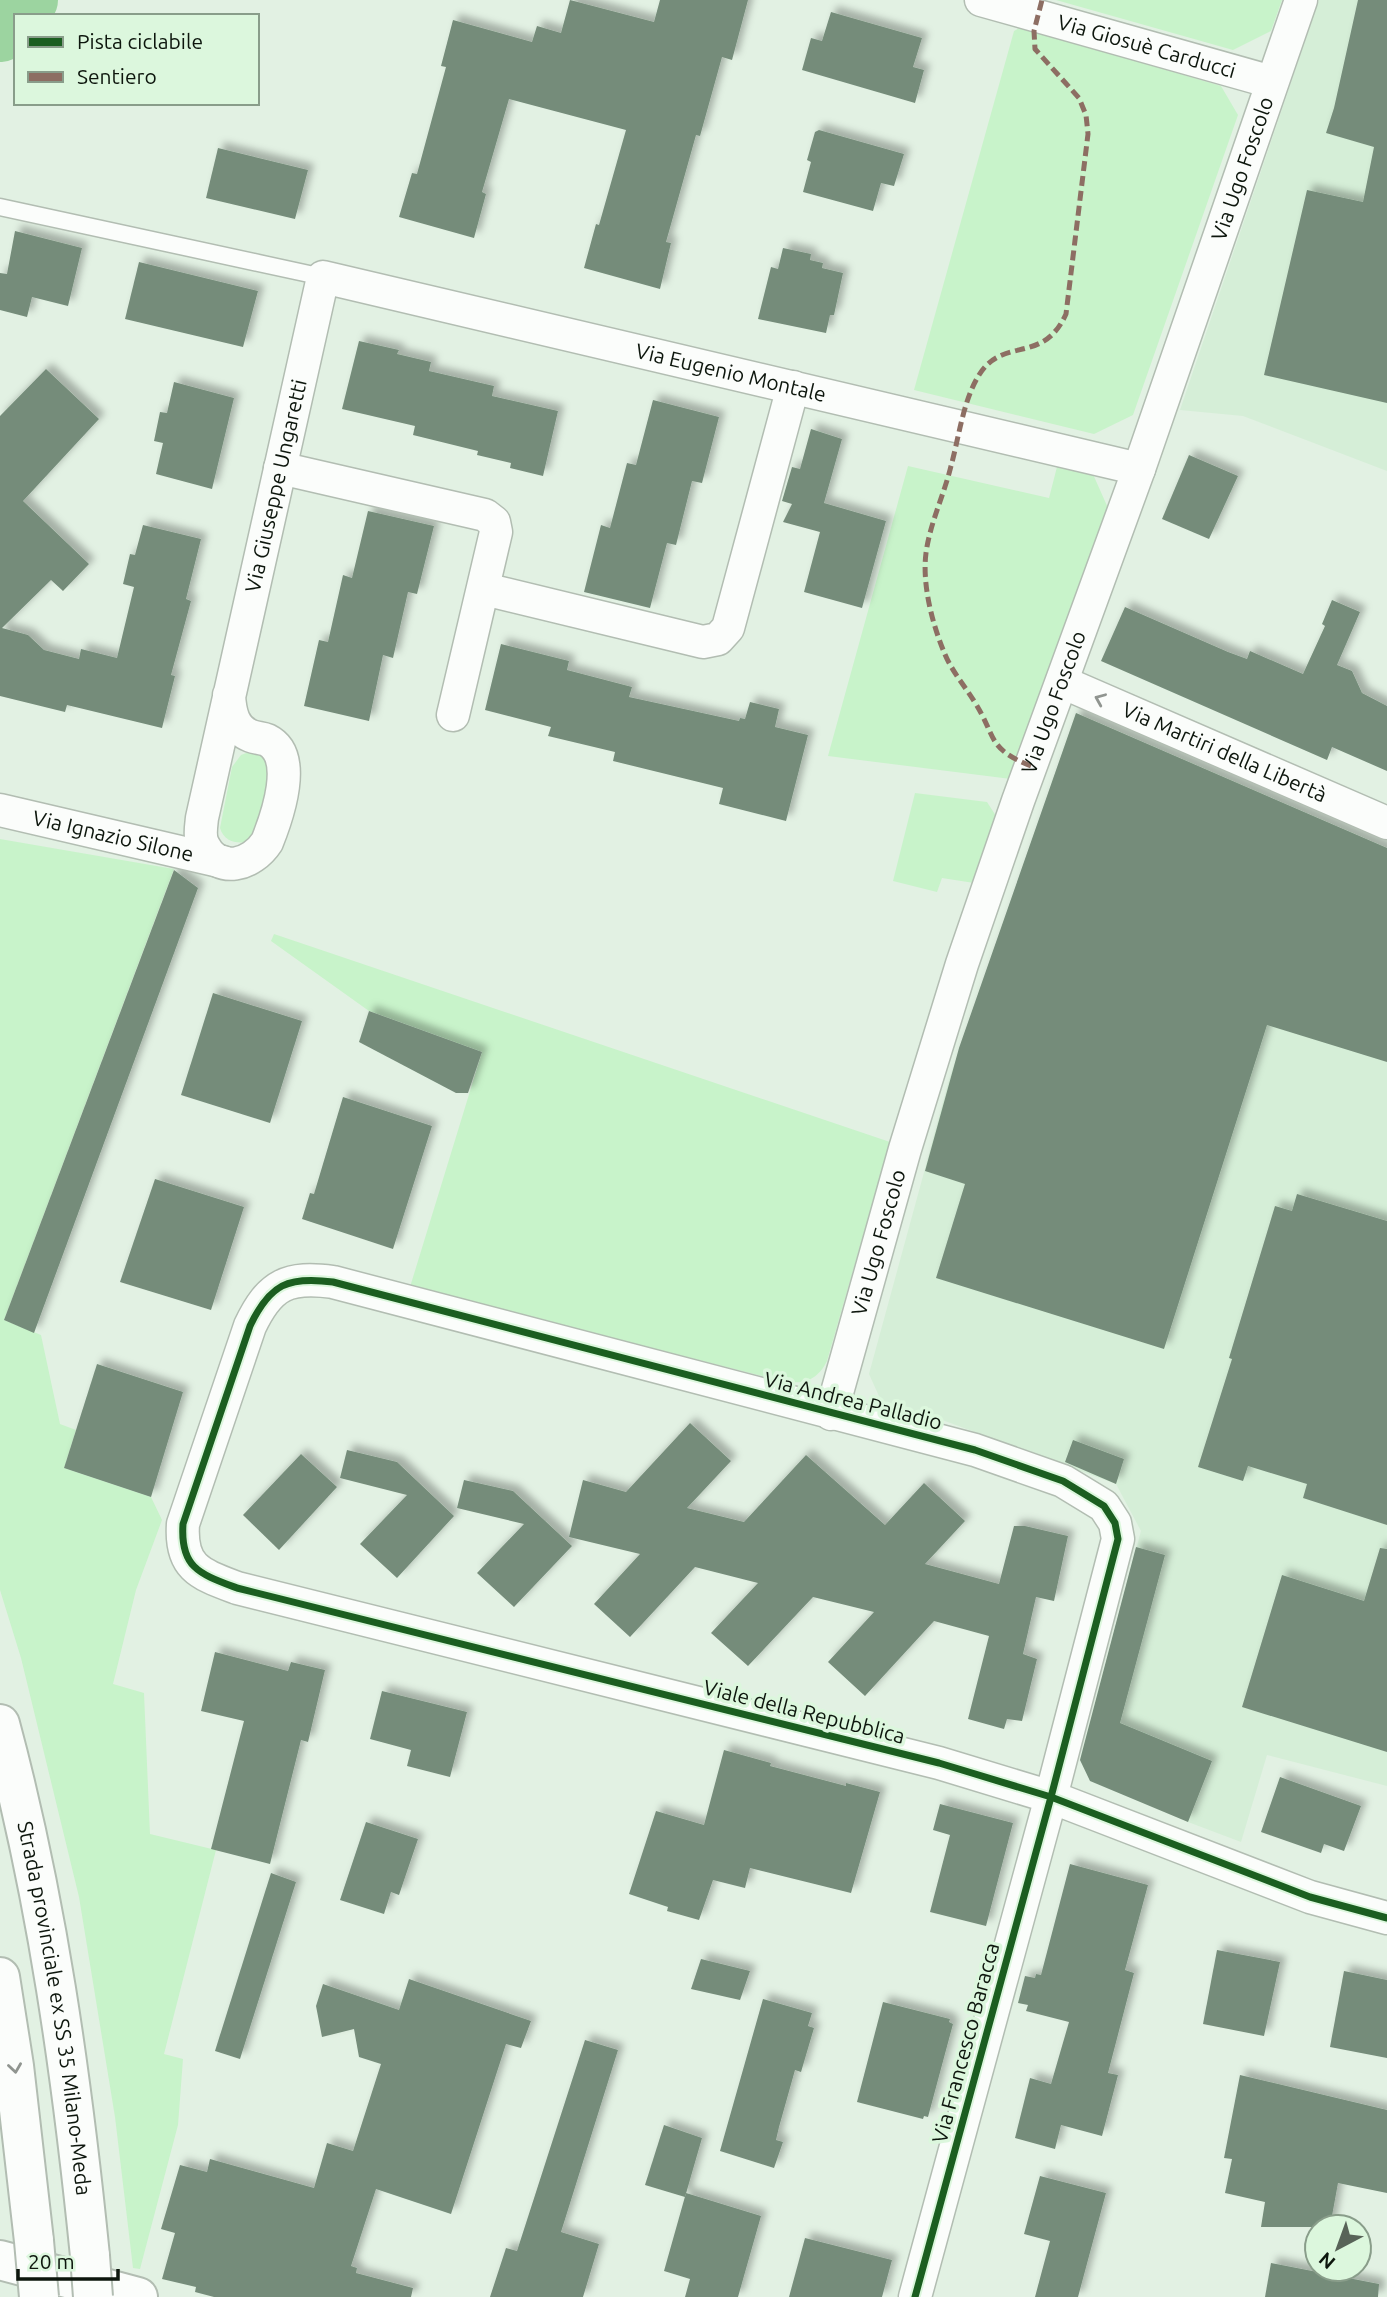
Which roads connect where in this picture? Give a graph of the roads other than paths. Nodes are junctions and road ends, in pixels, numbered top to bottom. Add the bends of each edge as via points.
1 (1301, 0) edge
2 (995, 2) edge
3 (1272, 82) junction
4 (0, 206) edge
5 (323, 277) junction
6 (793, 387) junction
7 (280, 468) junction
8 (1139, 469) junction
9 (484, 589) junction
10 (1062, 682) junction
11 (229, 695) junction
12 (453, 715) dead end
13 (0, 810) edge
14 (1387, 823) edge
15 (224, 862) junction
16 (831, 1414) junction
17 (203, 1573) joint
18 (0, 1724) edge
19 (1051, 1797) junction
20 (1387, 1918) edge
21 (0, 1977) edge
22 (0, 2260) edge
23 (39, 2297) edge
24 (93, 2297) edge
25 (138, 2297) edge
26 (915, 2297) edge

1 - 3 street, Via Ugo Foscolo
2 - 3 street, Via Giosuè Carducci
3 - 8 street, Via Ugo Foscolo
4 - 5 lane
5 - 6 street, Via Eugenio Montale
5 - 7 street, Via Giuseppe Ungaretti
6 - 8 street, Via Eugenio Montale
6 - 9 street via 728,628 718,639 703,642
7 - 9 street via 490,518 496,532
7 - 11 street, Via Giuseppe Ungaretti
8 - 10 street, Via Ugo Foscolo
9 - 12 street
14 -> 10 street, Via Martiri della Libertà
10 - 16 street, Via Ugo Foscolo via 962,964
11 - 15 street, Via Giuseppe Ungaretti via 201,833 204,846
11 - 15 street, Via Giuseppe Ungaretti via 235,723 278,749 286,770 272,829 260,853 237,864
13 - 15 street, Via Ignazio Silone
16 - 17 street, Via Andrea Palladio via 333,1282 292,1280 275,1288 260,1304 250,1326 183,1524 183,1550
16 - 19 street, Via Andrea Palladio via 975,1450 1063,1481 1104,1506 1115,1523 1118,1539
17 - 19 street, Viale della Repubblica via 237,1588 925,1760
18 - 24 main road, Strada provinciale ex SS 35 Milano-Meda, bridge via 36,1874 62,2022
19 - 20 street, Viale della Repubblica via 1310,1897
19 - 26 street, Via Francesco Baracca
21 -> 23 main road, bridge via 19,2102
22 - 25 main road

